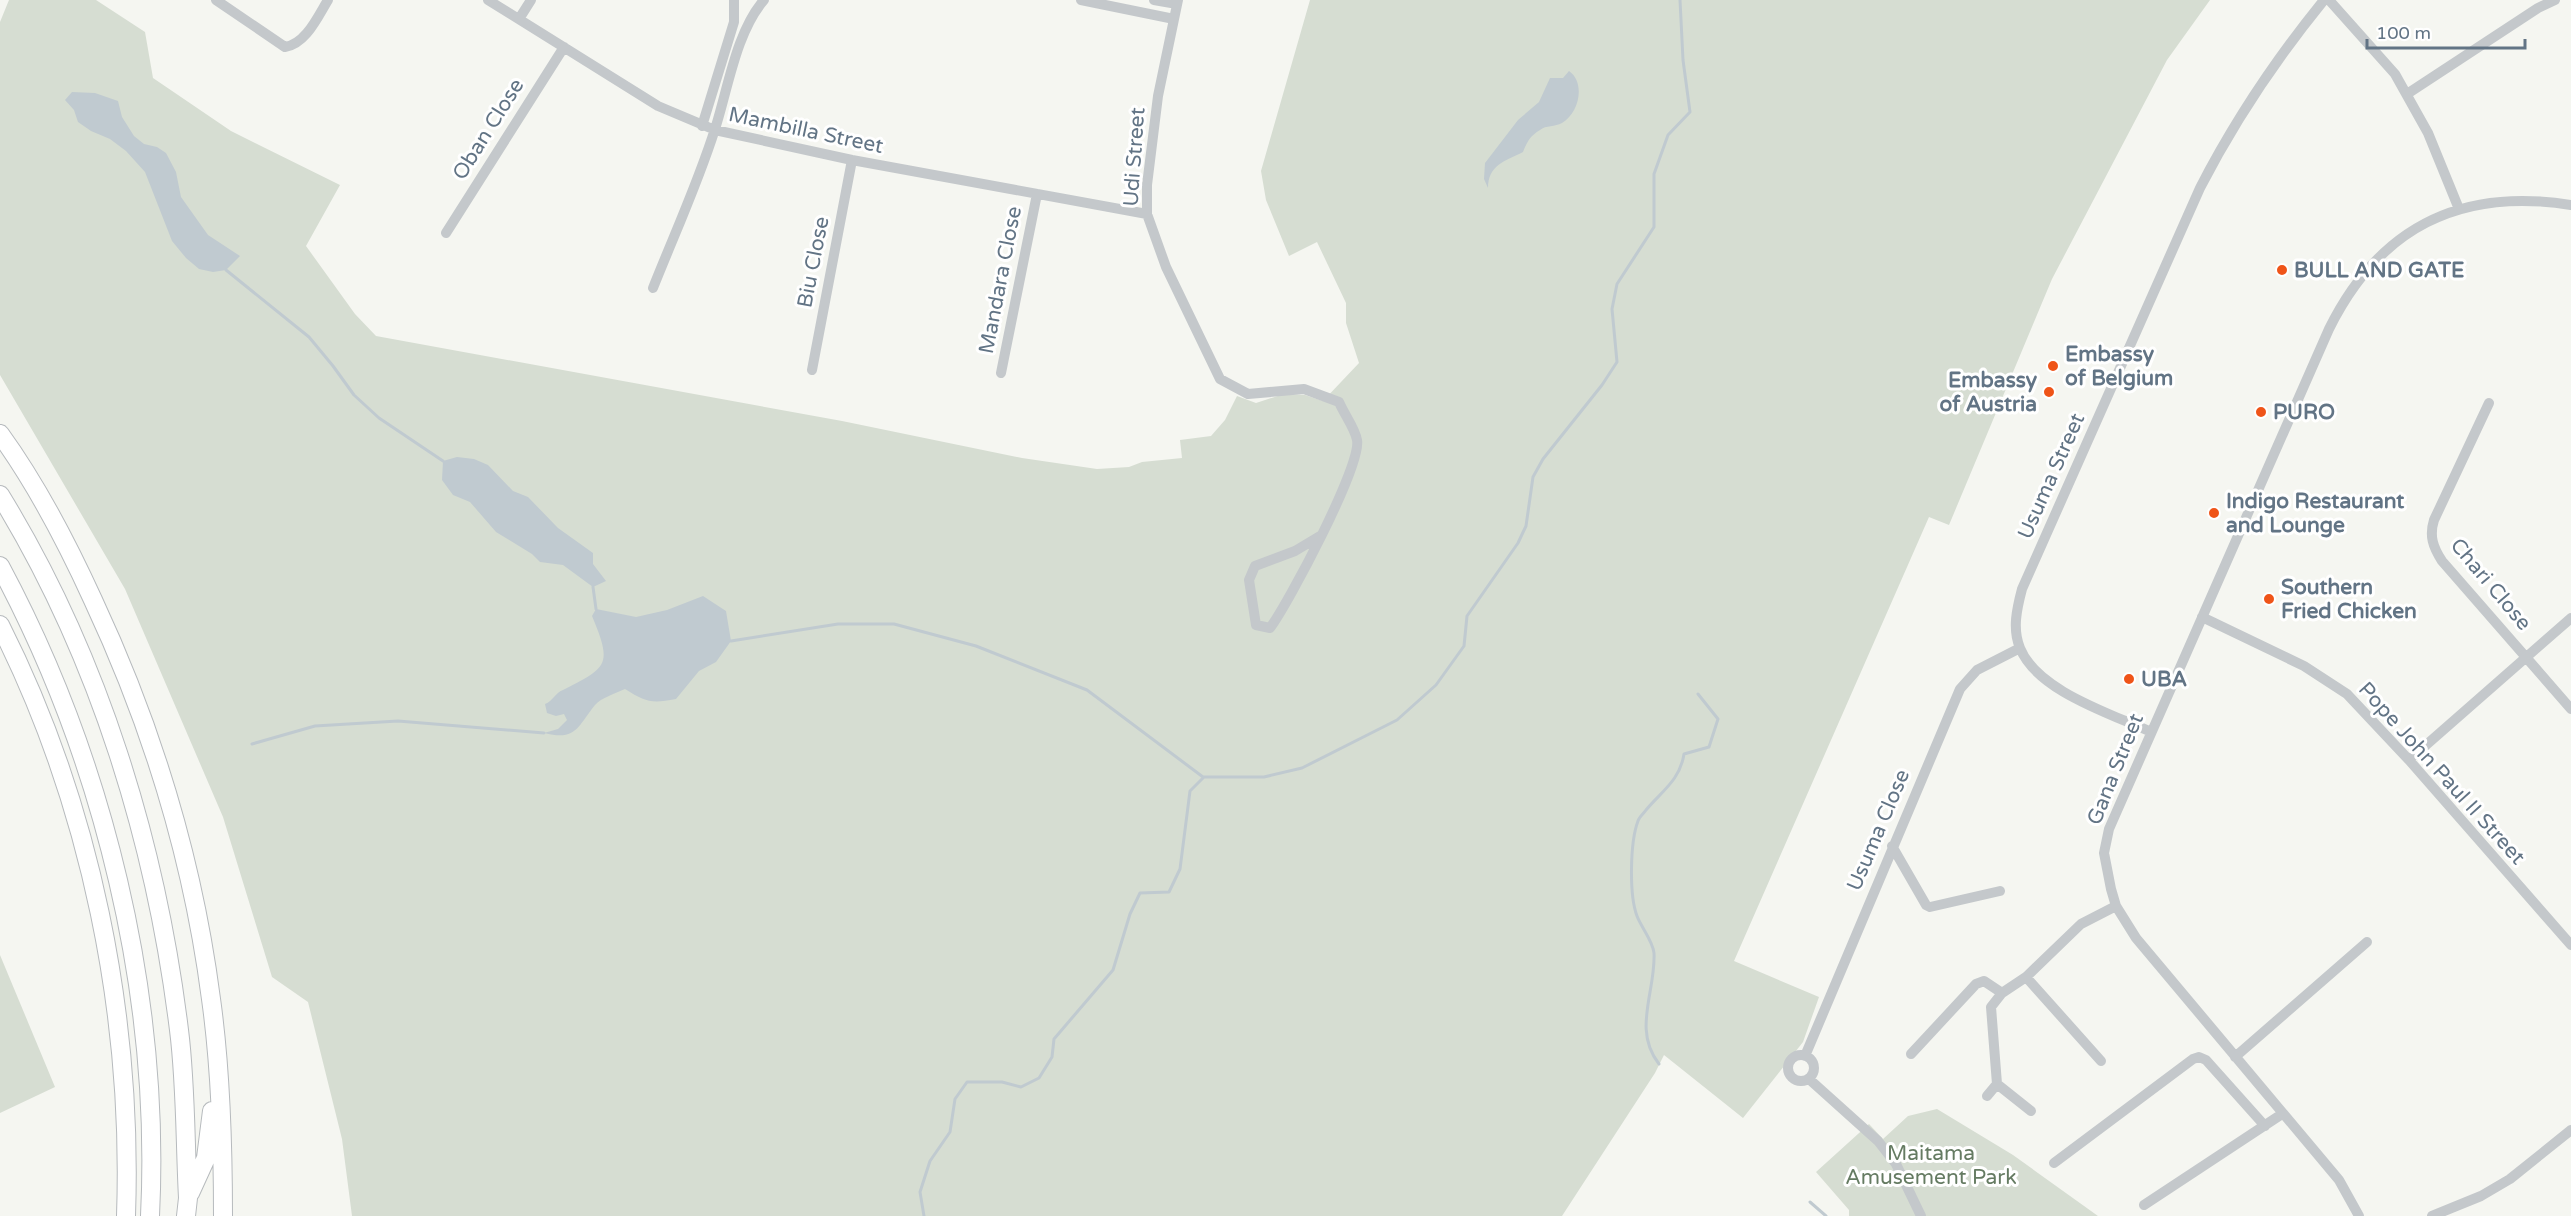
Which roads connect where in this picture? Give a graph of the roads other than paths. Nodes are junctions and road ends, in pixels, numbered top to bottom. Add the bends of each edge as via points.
1 (216, 0) edge
2 (328, 0) edge
3 (488, 0) edge
4 (531, 0) edge
5 (734, 0) edge
6 (764, 0) edge
7 (1081, 0) edge
8 (1154, 0) edge
9 (2324, 0) edge
10 (2329, 0) edge
11 (2555, 0) edge
12 (1177, 2) edge
13 (1174, 19) junction
14 (519, 20) junction
15 (564, 47) junction
16 (2407, 94) junction
17 (702, 126) junction
18 (715, 130) junction
19 (852, 160) junction
20 (1037, 194) junction
21 (2571, 205) edge
22 (2459, 209) junction
23 (1148, 214) junction
24 (446, 232) dead end
25 (653, 288) dead end
26 (812, 370) dead end
27 (1001, 373) dead end
28 (2489, 403) dead end
29 (0, 434) edge
30 (0, 495) edge
31 (1320, 536) junction
32 (0, 566) edge
33 (2202, 617) junction
34 (2571, 618) edge
35 (0, 625) edge
36 (2020, 648) junction
37 (2526, 657) junction
38 (2571, 709) edge
39 (2151, 732) junction
40 (2409, 760) junction
41 (1892, 846) junction
42 (2000, 891) dead end
43 (2116, 906) junction
44 (2367, 942) dead end
45 (2571, 945) edge
46 (2026, 977) junction
47 (2002, 993) junction
48 (216, 1053) junction
49 (1911, 1054) dead end
50 (1805, 1056) junction
51 (2235, 1057) junction
52 (2101, 1061) dead end
53 (121, 1069) junction
54 (1809, 1079) junction
55 (1997, 1084) junction
56 (1987, 1096) dead end
57 (2031, 1111) dead end
58 (2282, 1114) junction
59 (2265, 1126) junction
60 (2571, 1130) edge
61 (2054, 1164) dead end
62 (2144, 1204) dead end
63 (187, 1207) edge
64 (126, 1216) edge
65 (150, 1216) edge
66 (224, 1216) edge
67 (1921, 1216) edge
68 (2359, 1216) edge
69 (2432, 1216) edge

1 - 2 street via 285,47 302,39
3 - 14 street, Mambilla Street
4 - 14 street
5 - 17 street via 734,22
6 - 18 street via 747,27
7 - 13 street
8 - 12 street
9 - 36 street, Usuma Street via 2254,93 2200,188 2022,589 2016,622
10 - 16 street via 2379,55
11 - 16 street
12 - 13 street, Udi Street
13 - 23 street, Udi Street via 1152,128
14 - 15 street, Mambilla Street
15 - 17 street, Mambilla Street via 658,106
15 - 24 street, Oban Close
16 - 22 street via 2428,133
17 - 18 street, Mambilla Street
18 - 19 street, Mambilla Street
18 - 25 street
19 - 20 street, Mambilla Street
19 - 26 street, Biu Close
20 - 23 street, Mambilla Street
20 - 27 street, Mandara Close
21 - 22 street, Gana Street via 2504,202
22 - 33 street, Gana Street via 2422,223 2407,234 2363,274 2346,298
23 - 31 street, Udi Street via 1166,267 1220,379 1248,394 1304,389 1339,402 1357,441 1351,469
28 - 37 street, Chari Close via 2434,520 2431,537 2442,561
29 - 48 highway via 74,558 127,673 148,733 195,901 212,1000
30 - 63 highway via 55,594 115,744 136,812 154,882 179,1031
31 - 31 street via 1273,624 1270,628 1256,626 1249,580 1255,566
32 - 65 highway via 36,636 59,693 101,815 122,893 136,976 150,1108
33 - 39 street, Gana Street
33 - 40 street, Pope John Paul II Street via 2328,680 2364,711
34 - 37 street
35 - 53 highway via 60,773 93,882 114,990
36 - 39 street, Usuma Street via 2035,671 2049,682
36 - 41 street, Usuma Close via 1977,670 1960,689
37 - 38 street, Chari Close
37 - 40 street
39 - 43 street, Gana Street via 2109,829 2104,853
40 - 45 street, Pope John Paul II Street
41 - 42 street via 1930,907
41 - 50 street, Usuma Close
43 - 46 street via 2081,924
43 - 51 street, Gana Street via 2136,938
44 - 51 street
46 - 47 street
46 - 52 street
47 - 49 street via 1984,981 1976,984
47 - 55 street via 1991,1007
48 - 63 highway via 206,1158
48 - 66 highway
50 - 54 street via 1814,1071
50 - 54 street, Usuma Close via 1790,1061 1788,1070 1800,1081
51 - 58 street, Gana Street
53 - 64 highway
53 - 65 highway via 144,1149 150,1180
54 - 67 street, Usuma Close via 1878,1142 1896,1164
55 - 56 street
55 - 57 street
58 - 59 street
58 - 68 street, Gana Street via 2339,1180
59 - 61 street via 2199,1057
59 - 62 street
60 - 69 street via 2510,1179

